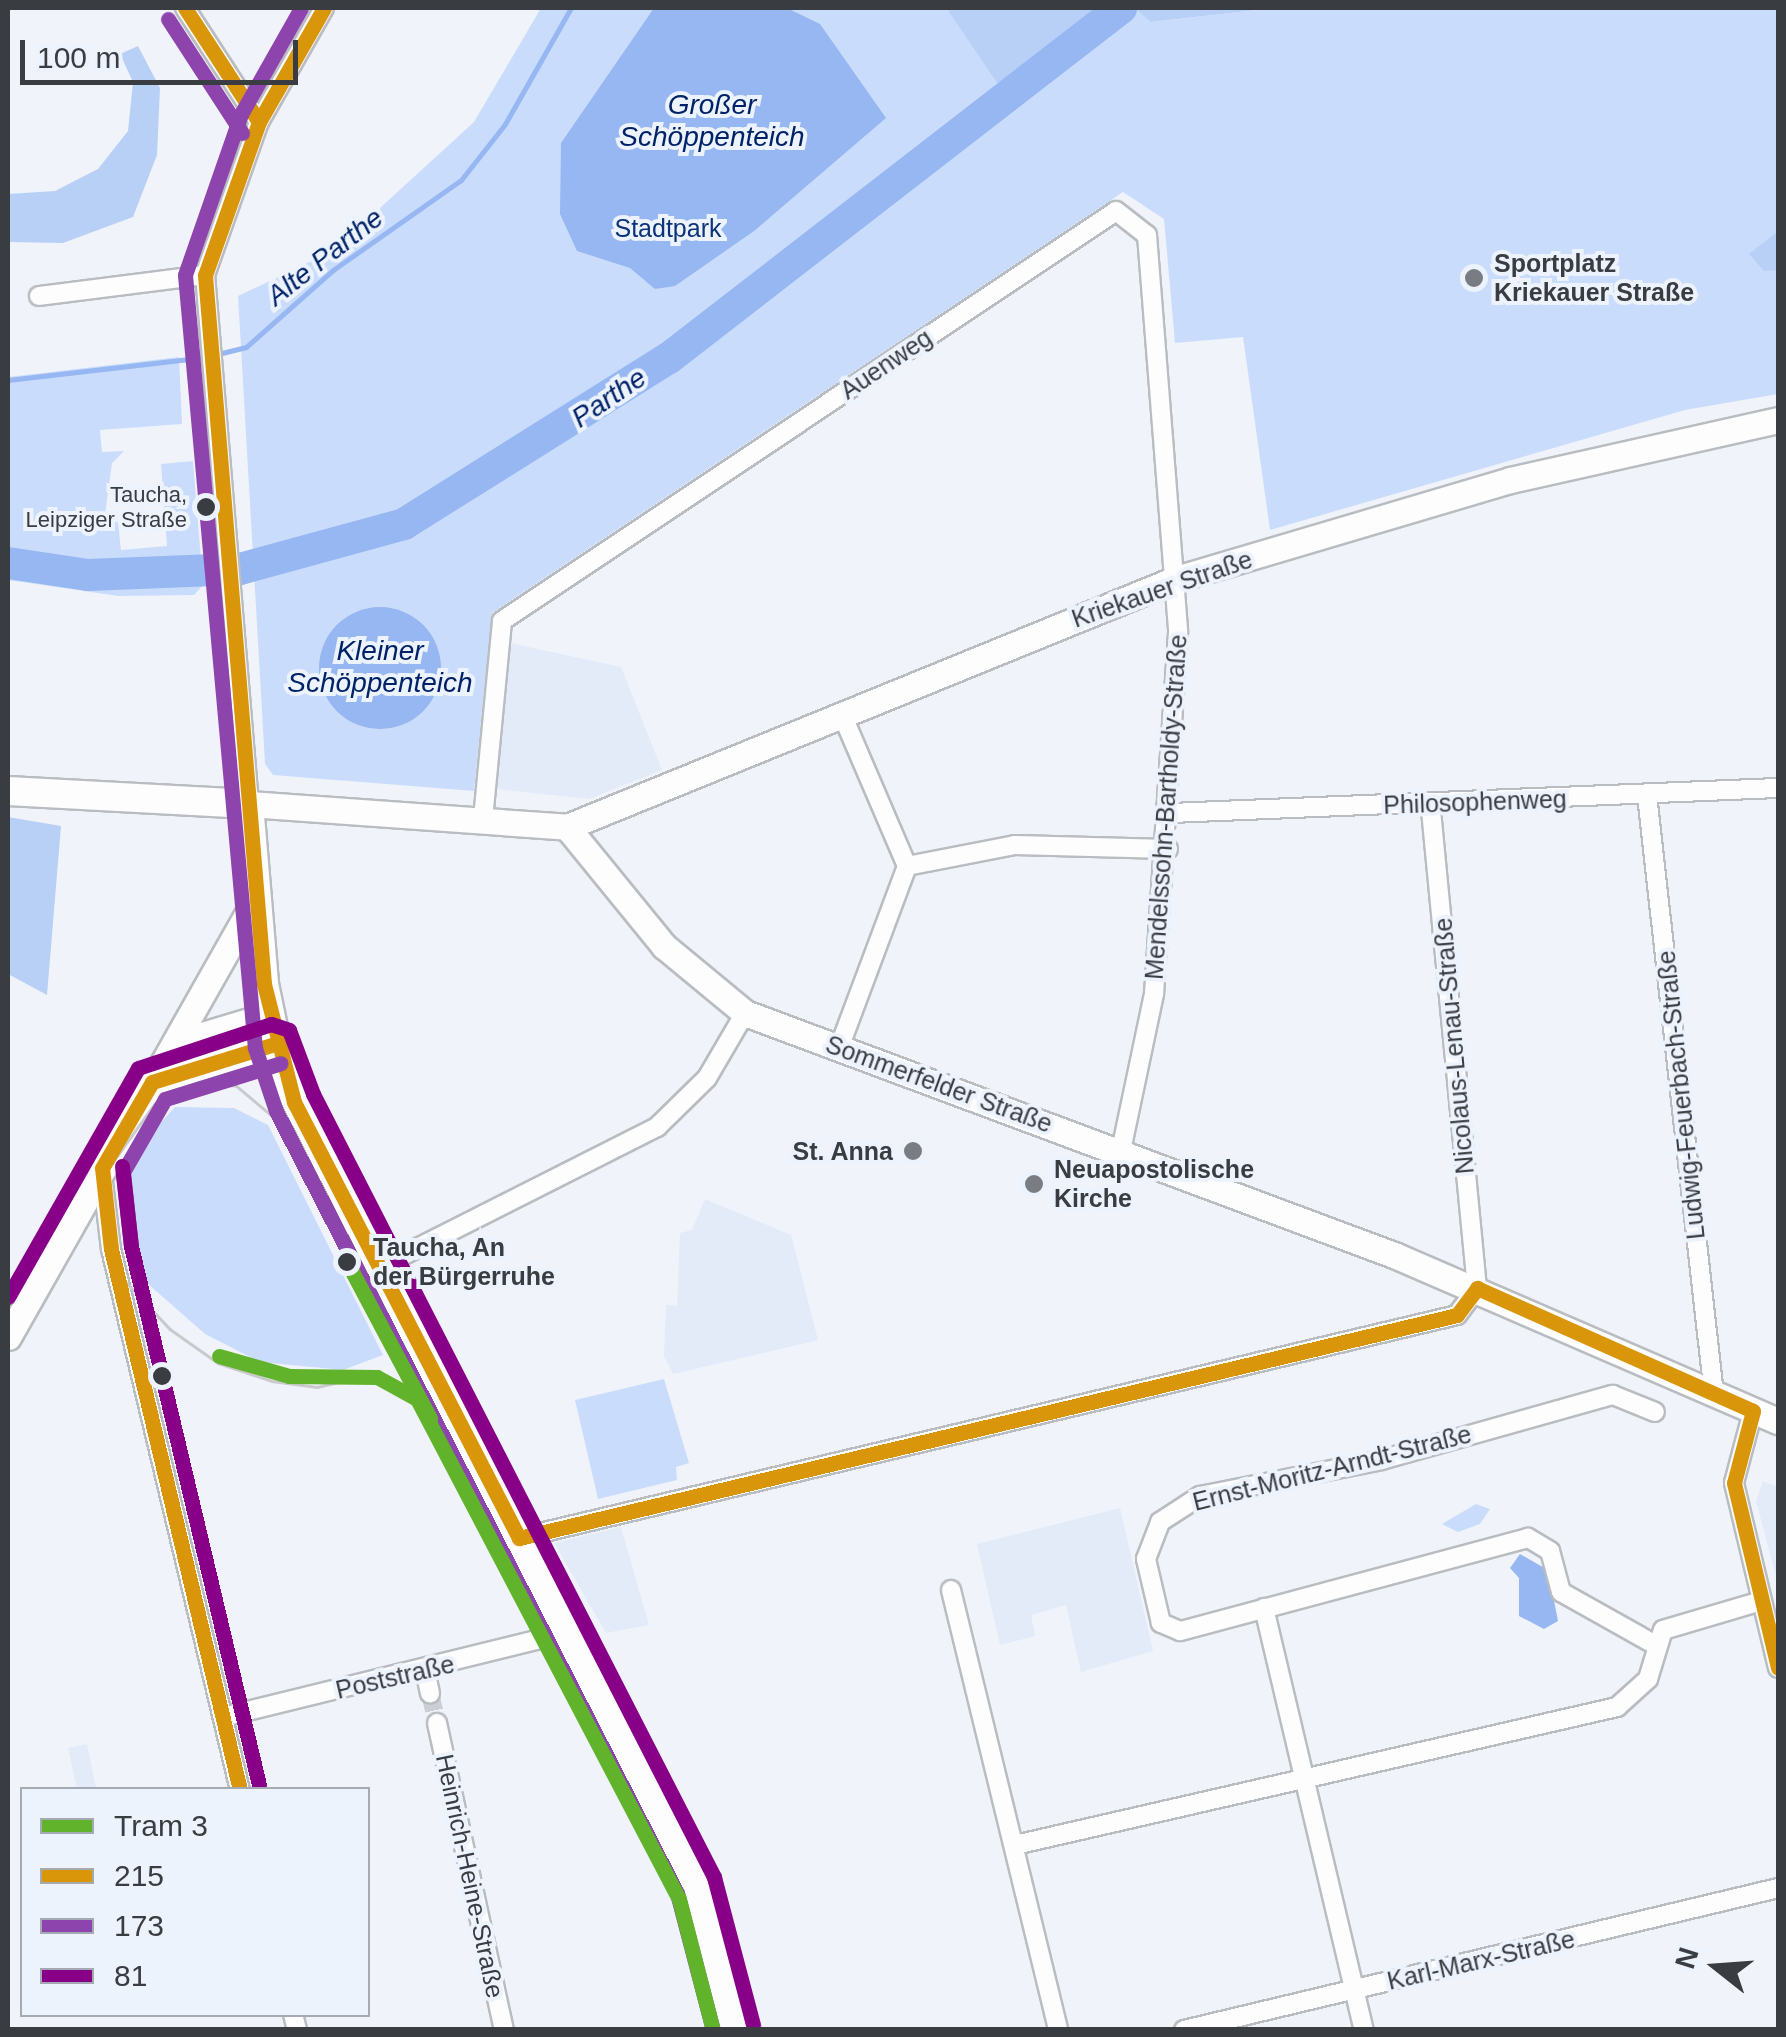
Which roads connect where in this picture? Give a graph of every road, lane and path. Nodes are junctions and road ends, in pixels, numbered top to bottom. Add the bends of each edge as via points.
1 (185, 8) edge
2 (324, 8) edge
3 (259, 122) junction
4 (206, 275) junction
5 (39, 296) dead end
6 (1778, 420) edge
7 (1176, 579) junction
8 (842, 714) junction
9 (1778, 788) edge
10 (8, 791) edge
11 (1648, 795) junction
12 (1430, 803) junction
13 (249, 804) junction
14 (1171, 813) junction
15 (482, 819) junction
16 (568, 826) junction
17 (1168, 849) junction
18 (908, 866) junction
19 (257, 897) junction
20 (744, 1013) junction
21 (269, 1016) junction
22 (275, 1044) junction
23 (840, 1048) junction
24 (166, 1057) junction
25 (152, 1082) junction
26 (1121, 1151) junction
27 (102, 1168) junction
28 (378, 1268) junction
29 (1476, 1288) junction
30 (8, 1336) edge
31 (1714, 1396) junction
32 (1752, 1410) junction
33 (1655, 1412) dead end
34 (1778, 1421) edge
35 (519, 1538) junction
36 (951, 1590) dead end
37 (1761, 1601) junction
38 (1264, 1608) junction
39 (566, 1633) junction
40 (1652, 1643) junction
41 (1778, 1668) edge
42 (426, 1670) junction
43 (430, 1694) tunnel mouth
44 (223, 1717) junction
45 (436, 1723) tunnel mouth
46 (1302, 1775) junction
47 (239, 1787) edge
48 (1015, 1845) junction
49 (1778, 1888) edge
50 (1354, 1990) junction
51 (504, 2030) edge
52 (734, 2030) edge
53 (1058, 2030) edge
54 (1184, 2030) edge
55 (1364, 2030) edge

1 - 3 street
2 - 3 street
3 - 4 street
4 - 5 street
4 - 13 street
6 - 7 main road, Kriekauer Straße via 1510,480
7 - 8 main road, Kriekauer Straße
7 - 14 street, Mendelssohn-Bartholdy-Straße
7 - 15 street, Auenweg via 1147,235 1116,210 502,620
8 - 16 main road, Kriekauer Straße
8 - 18 street
9 - 11 street, Philosophenweg
10 - 13 main road
11 - 12 street, Philosophenweg
11 - 31 street, Ludwig-Feuerbach-Straße
12 - 14 street, Philosophenweg
12 - 29 street, Nicolaus-Lenau-Straße
13 - 15 main road
13 - 19 main road
14 - 17 street, Mendelssohn-Bartholdy-Straße
15 - 16 main road
16 - 20 main road, Sommerfelder Straße via 664,946
17 - 18 street via 1015,845
17 - 26 street, Mendelssohn-Bartholdy-Straße via 1154,994
18 - 23 street
19 - 21 main road
19 - 24 main road
20 - 23 main road, Sommerfelder Straße
20 - 28 street via 707,1078 657,1127
21 - 22 main road
21 - 24 main road via 199,1036
22 - 25 main road
22 - 28 main road via 294,1102
23 - 26 main road, Sommerfelder Straße
24 - 25 main road
25 - 27 main road
26 - 29 main road, Sommerfelder Straße
27 - 30 main road
27 - 44 street via 111,1248
28 - 35 main road
29 - 31 main road, Sommerfelder Straße
29 - 35 street via 1457,1314
31 - 32 main road, Sommerfelder Straße
32 - 34 main road, Sommerfelder Straße
32 - 37 street via 1734,1483
33 - 38 street, Ernst-Moritz-Arndt-Straße via 1614,1395 1381,1460 1200,1496 1160,1522 1146,1559 1165,1627 1180,1632
35 - 39 main road
36 - 48 street
37 - 40 street via 1668,1626
37 - 41 street
38 - 40 street, Ernst-Moritz-Arndt-Straße via 1518,1537 1550,1551 1561,1592
38 - 46 street
39 - 42 street, Poststraße
39 - 52 main road via 696,1886
40 - 46 street via 1648,1679 1617,1707
42 - 43 street
42 - 44 street, Poststraße
44 - 47 street
45 - 51 street, Heinrich-Heine-Straße
46 - 48 street
46 - 50 street
48 - 53 street
49 - 50 street, Karl-Marx-Straße
50 - 54 street, Karl-Marx-Straße
50 - 55 street

